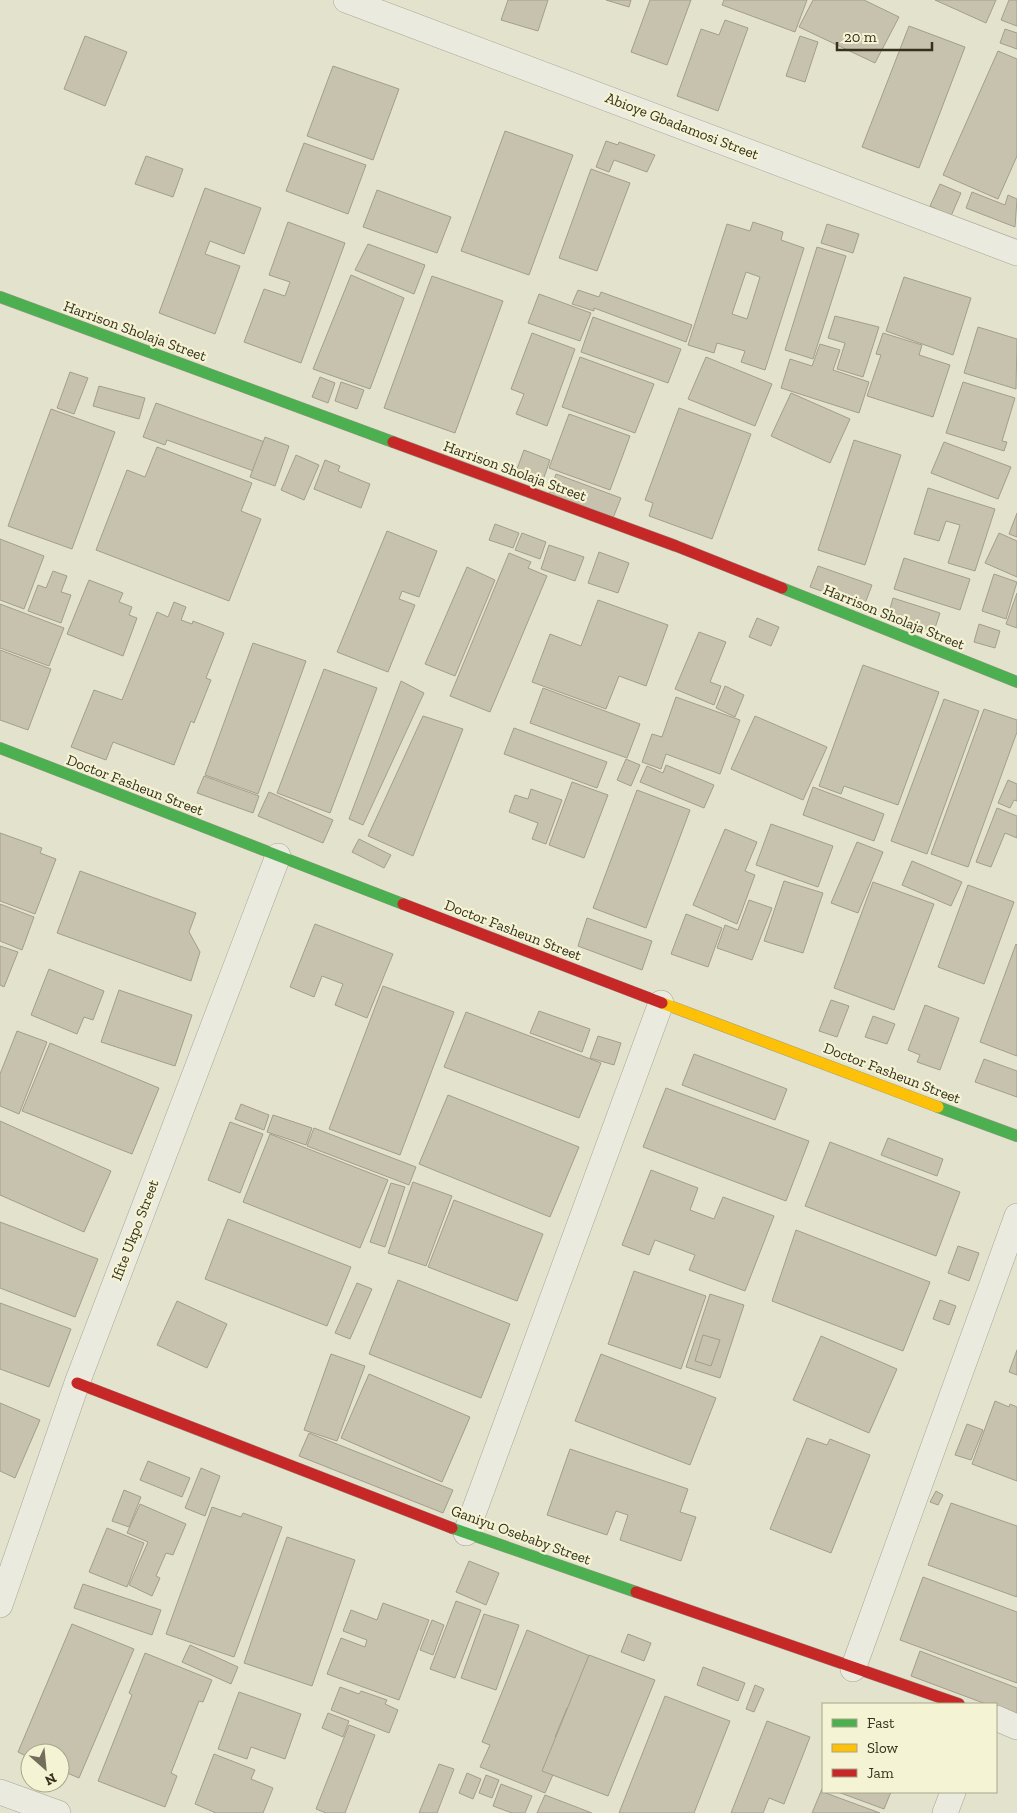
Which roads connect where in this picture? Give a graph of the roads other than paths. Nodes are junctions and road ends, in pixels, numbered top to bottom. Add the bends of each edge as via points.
1 (346, 0) edge
2 (1017, 253) edge
3 (0, 297) edge
4 (1017, 682) edge
5 (0, 748) edge
6 (278, 856) junction
7 (661, 1003) junction
8 (1017, 1136) edge
9 (1017, 1216) edge
10 (77, 1383) junction
11 (466, 1533) junction
12 (0, 1605) edge
13 (853, 1668) junction
14 (956, 1703) edge
15 (997, 1718) edge
16 (1017, 1727) edge
17 (0, 1792) edge
18 (953, 1793) edge
19 (58, 1813) edge
20 (945, 1813) edge

1 - 2 street, Abioye Gbadamosi Street
3 - 4 street, Harrison Sholaja Street via 676,546
5 - 6 street, Doctor Fasheun Street
6 - 7 street, Doctor Fasheun Street
6 - 10 street, Ifite Ukpo Street
7 - 8 street, Doctor Fasheun Street
7 - 11 street
9 - 13 street
10 - 11 street, Ganiyu Osebaby Street
10 - 12 street, Ifite Ukpo Street
11 - 13 street, Ganiyu Osebaby Street
13 - 14 street, Ganiyu Osebaby Street
15 - 16 street
17 - 19 street
18 - 20 street

